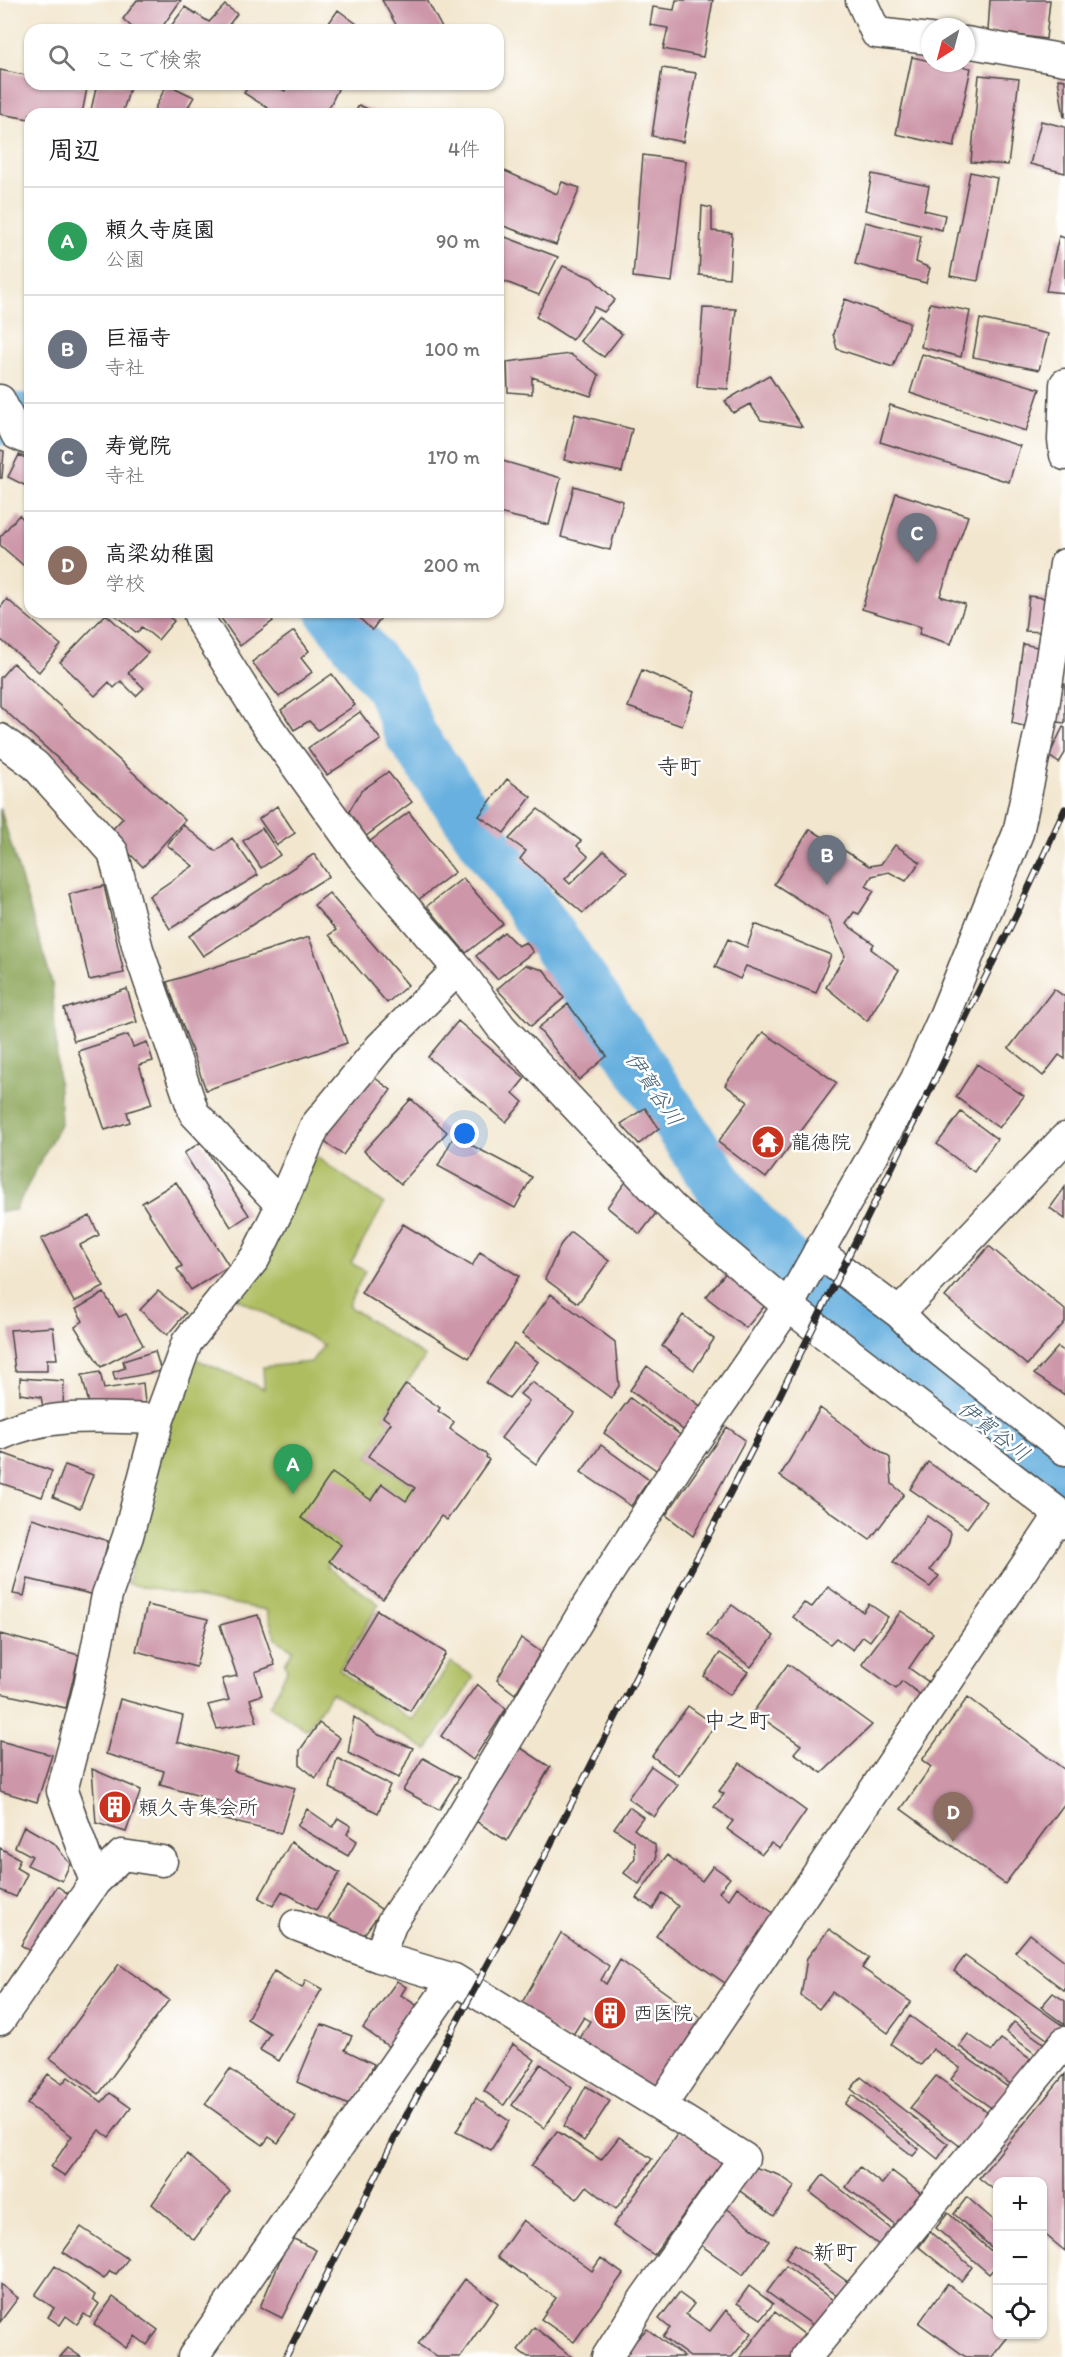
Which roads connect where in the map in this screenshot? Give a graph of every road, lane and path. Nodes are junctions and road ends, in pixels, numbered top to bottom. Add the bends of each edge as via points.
1 (861, 0) edge
2 (921, 38) edge
3 (975, 44) edge
4 (1065, 60) edge
5 (1065, 384) edge
6 (1, 400) edge
7 (23, 437) edge
8 (1065, 455) edge
9 (1065, 564) edge
10 (200, 618) edge
11 (0, 739) edge
12 (458, 969) junction
13 (1065, 1138) edge
14 (281, 1205) junction
15 (817, 1255) junction
16 (788, 1306) junction
17 (899, 1313) junction
18 (159, 1419) junction
19 (0, 1435) edge
20 (1065, 1450) edge
21 (1065, 1518) edge
22 (1065, 1523) edge
23 (162, 1861) dead end
24 (95, 1882) junction
25 (296, 1925) dead end
26 (379, 1957) junction
27 (454, 1979) junction
28 (0, 2020) edge
29 (1065, 2042) edge
30 (661, 2106) junction
31 (193, 2357) edge
32 (607, 2357) edge
33 (806, 2357) edge

1 - 2 street via 876,33
3 - 4 street
5 - 8 street
6 - 7 street
9 - 15 street via 1042,720 1018,833 916,1079
10 - 12 street via 261,717 362,857
11 - 14 street via 35,765 113,852 138,949 194,1113
12 - 14 street via 380,1047 315,1126
12 - 16 street via 501,1027 672,1208
13 - 17 street
14 - 18 street via 255,1258 187,1342
15 - 16 street
15 - 17 street
16 - 21 street
16 - 26 street via 587,1606 445,1844 392,1922
17 - 20 street via 924,1338
18 - 19 street via 66,1417 18,1426
18 - 24 street via 128,1536 107,1596 90,1686 62,1791
22 - 30 street via 1053,1525
23 - 24 street via 122,1855
24 - 28 street
25 - 26 street
26 - 27 street
27 - 30 street
27 - 31 street
29 - 33 street
30 - 32 street via 744,2158

